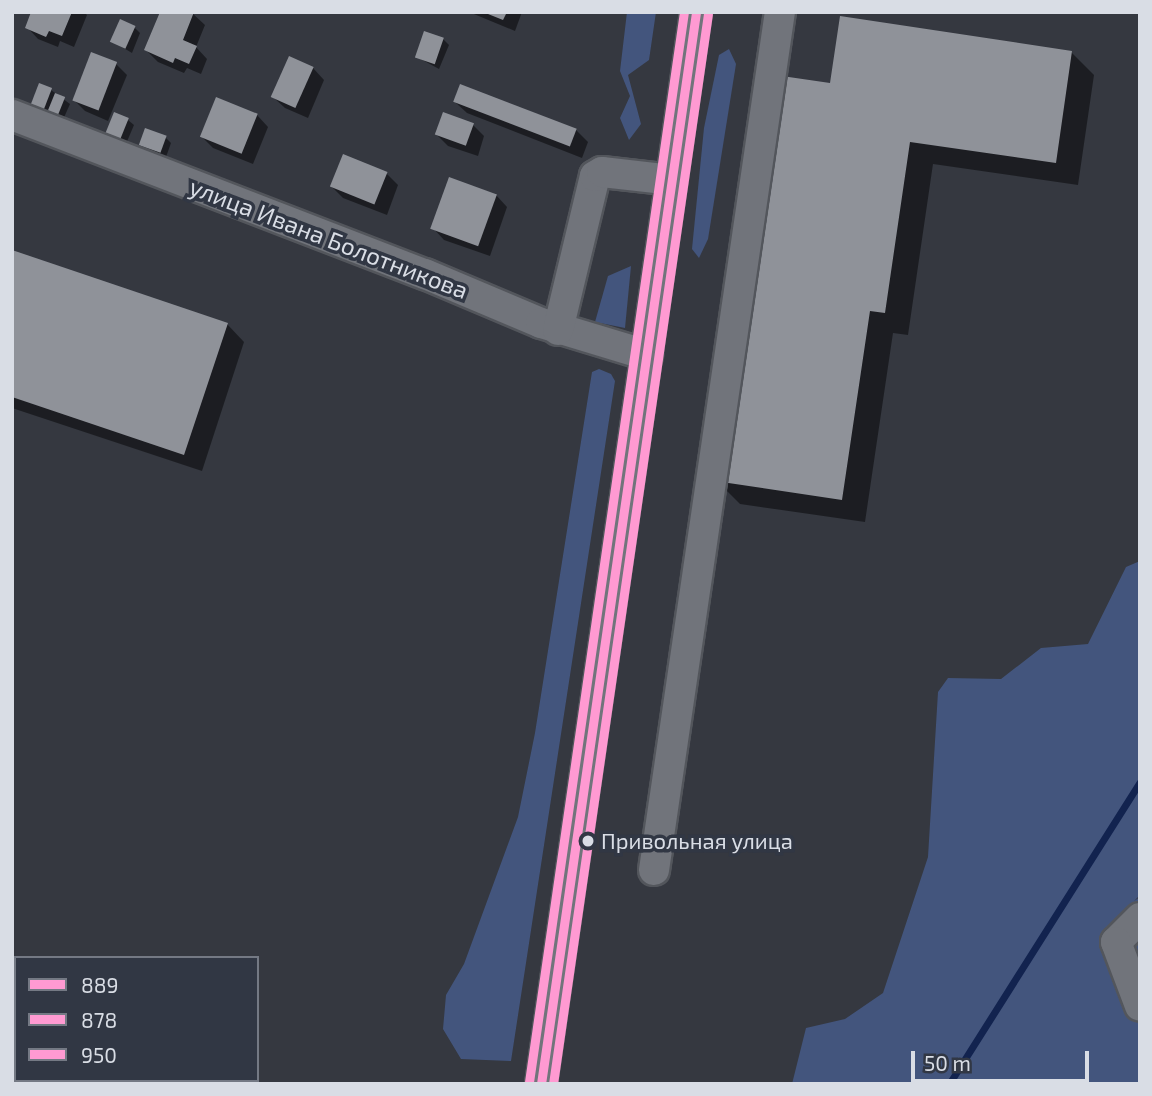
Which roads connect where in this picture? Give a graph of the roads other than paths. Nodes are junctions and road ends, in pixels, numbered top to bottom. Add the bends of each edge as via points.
1 (696, 12) edge
2 (780, 12) edge
3 (12, 116) edge
4 (672, 180) junction
5 (558, 330) junction
6 (647, 355) junction
7 (654, 870) dead end
8 (1140, 918) edge
9 (1125, 948) edge
10 (1140, 1006) edge
11 (541, 1084) edge

1 - 4 street
2 - 7 street
3 - 5 street, улица Ивана Болотникова via 425,274
4 - 5 street via 596,176
4 - 6 street
5 - 6 street, улица Ивана Болотникова
6 - 11 street
8 - 9 street
9 - 10 street

